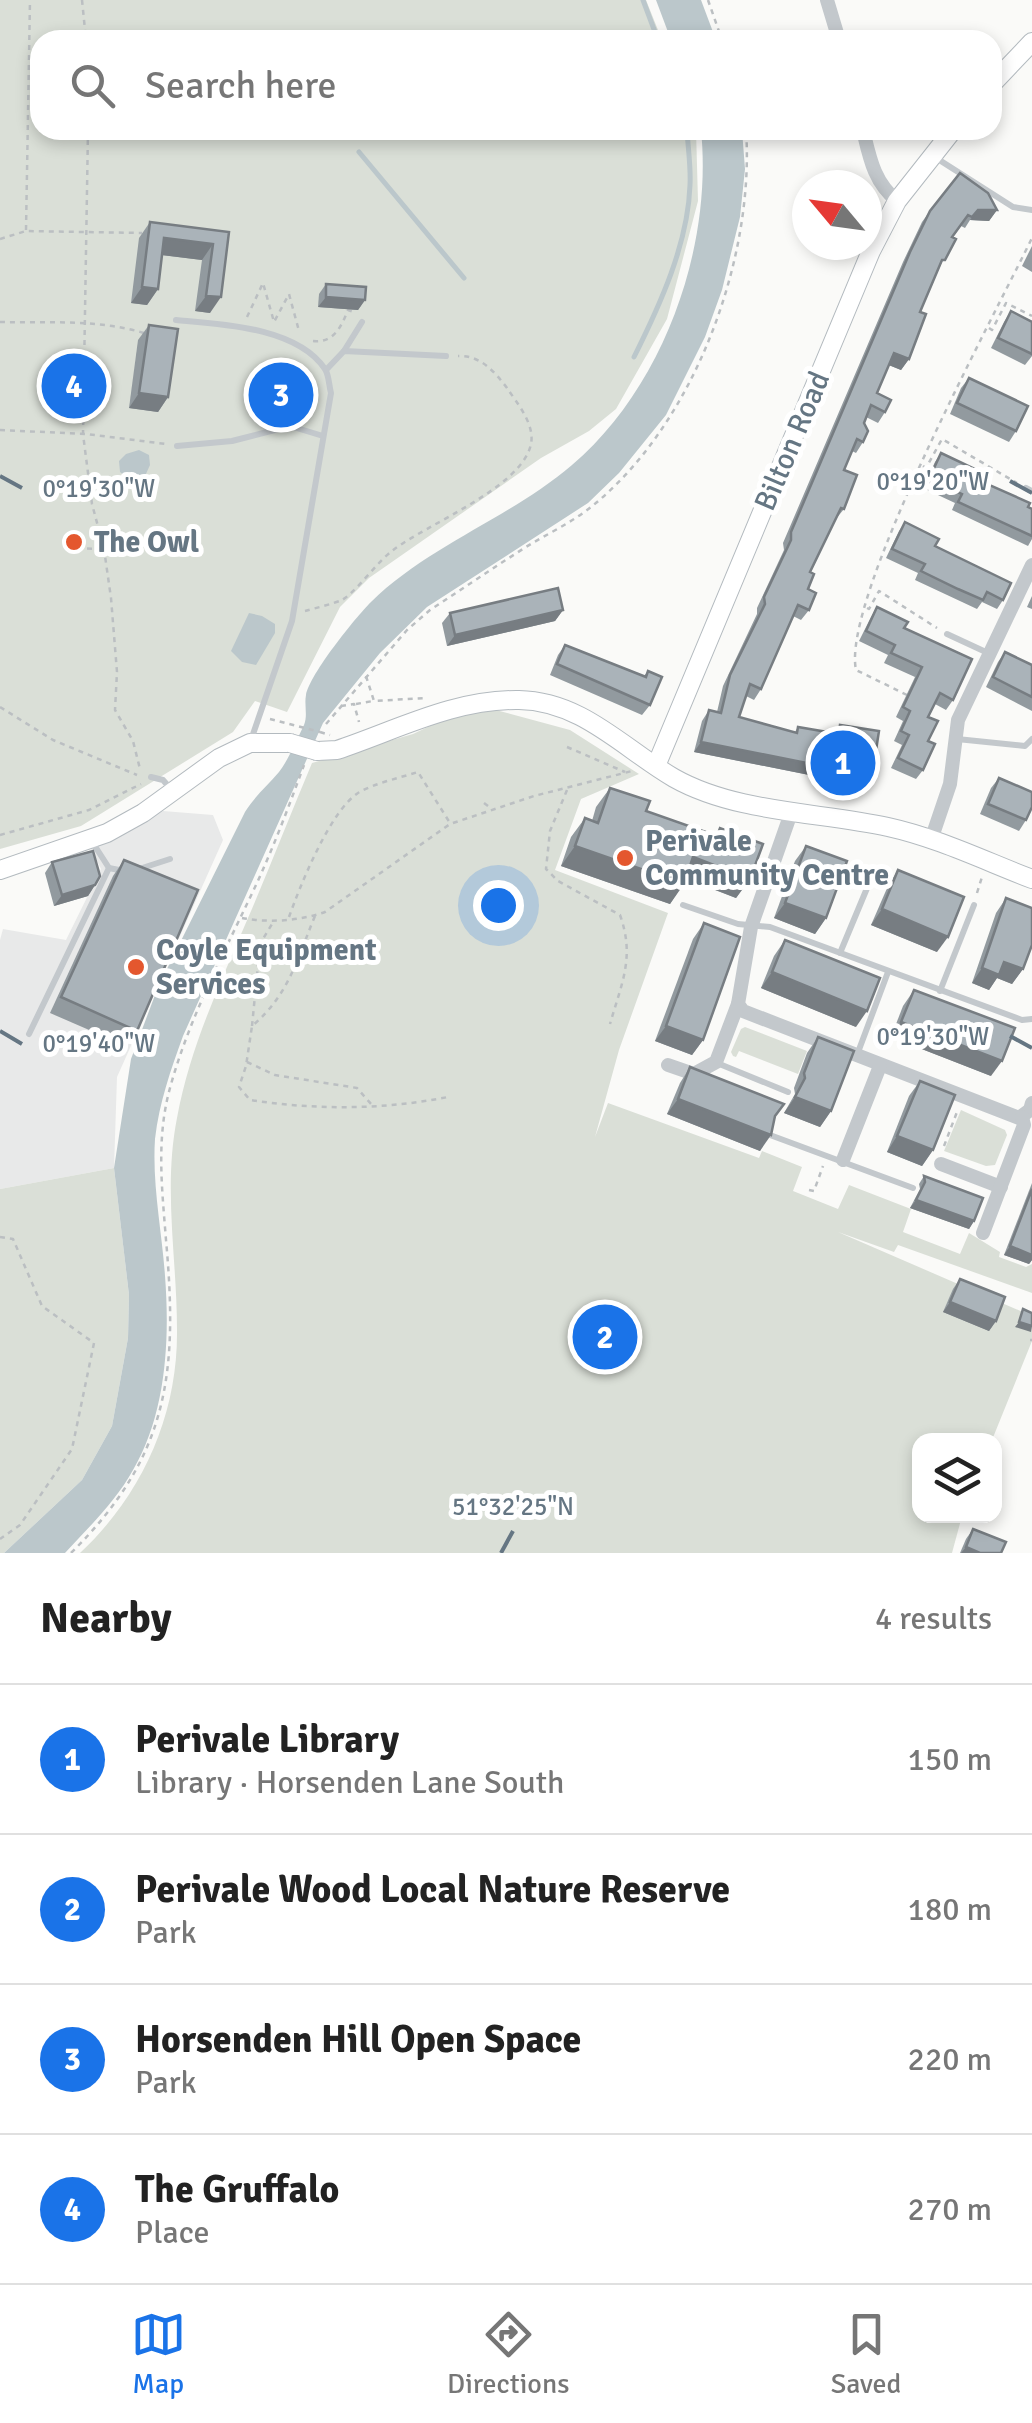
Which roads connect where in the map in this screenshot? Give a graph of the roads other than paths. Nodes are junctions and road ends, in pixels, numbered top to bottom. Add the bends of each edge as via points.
1 (827, 0) edge
2 (836, 30) edge
3 (1032, 42) edge
4 (1002, 74) edge
5 (866, 140) edge
6 (945, 140) edge
7 (932, 156) junction
8 (897, 202) junction
9 (1032, 210) edge
10 (176, 320) dead end
11 (362, 322) road end
12 (344, 351) junction
13 (446, 356) road end
14 (326, 370) junction
15 (323, 436) junction
16 (177, 446) road end
17 (1032, 564) edge
18 (947, 634) road end
19 (989, 654) junction
20 (955, 739) junction
21 (1032, 739) edge
22 (250, 743) junction
23 (656, 766) junction
24 (151, 778) road end
25 (172, 790) junction
26 (790, 813) junction
27 (91, 839) junction
28 (931, 840) junction
29 (170, 859) dead end
30 (109, 868) junction
31 (875, 868) dead end
32 (0, 870) edge
33 (1032, 879) edge
34 (683, 905) dead end
35 (974, 905) road end
36 (750, 927) junction
37 (840, 953) junction
38 (888, 972) junction
39 (940, 990) junction
40 (738, 1004) junction
41 (1032, 1019) edge
42 (29, 1034) dead end
43 (856, 1056) junction
44 (716, 1062) junction
45 (668, 1065) dead end
46 (880, 1066) junction
47 (788, 1092) dead end
48 (1032, 1103) edge
49 (1022, 1118) junction
50 (770, 1135) edge
51 (843, 1160) junction
52 (941, 1164) dead end
53 (1001, 1186) junction
54 (913, 1188) dead end
55 (983, 1233) dead end

1 - 2 street
3 - 4 street
5 - 8 street via 875,176
6 - 7 street, Bilton Road
7 - 8 street, Bilton Road
7 - 9 lane via 1014,206
8 - 23 street, Bilton Road
10 - 14 lane via 294,342
11 - 12 lane
12 - 13 lane
12 - 14 lane
14 - 15 lane via 331,392
15 - 16 lane via 290,426 232,442
15 - 22 lane via 294,614
17 - 19 street
18 - 19 lane
19 - 20 street
20 - 21 lane via 1025,746
20 - 28 street via 950,784
22 - 23 street, bridge via 290,743 311,757 443,710 522,700 582,717
22 - 25 street
23 - 26 street via 695,788
24 - 25 lane
25 - 27 street
26 - 28 street
26 - 36 street
27 - 30 lane
27 - 32 street
28 - 33 street
29 - 30 lane via 128,872
30 - 42 lane
31 - 37 lane
34 - 36 lane
35 - 39 lane
36 - 37 lane via 770,927
36 - 40 street
37 - 38 lane
38 - 39 lane
38 - 43 lane
39 - 41 lane
40 - 43 street
40 - 44 street
43 - 46 street
44 - 45 street via 694,1074
44 - 47 lane
46 - 49 street
46 - 51 street
48 - 49 street
49 - 53 street
50 - 51 lane
51 - 54 lane
52 - 53 street
53 - 55 street

